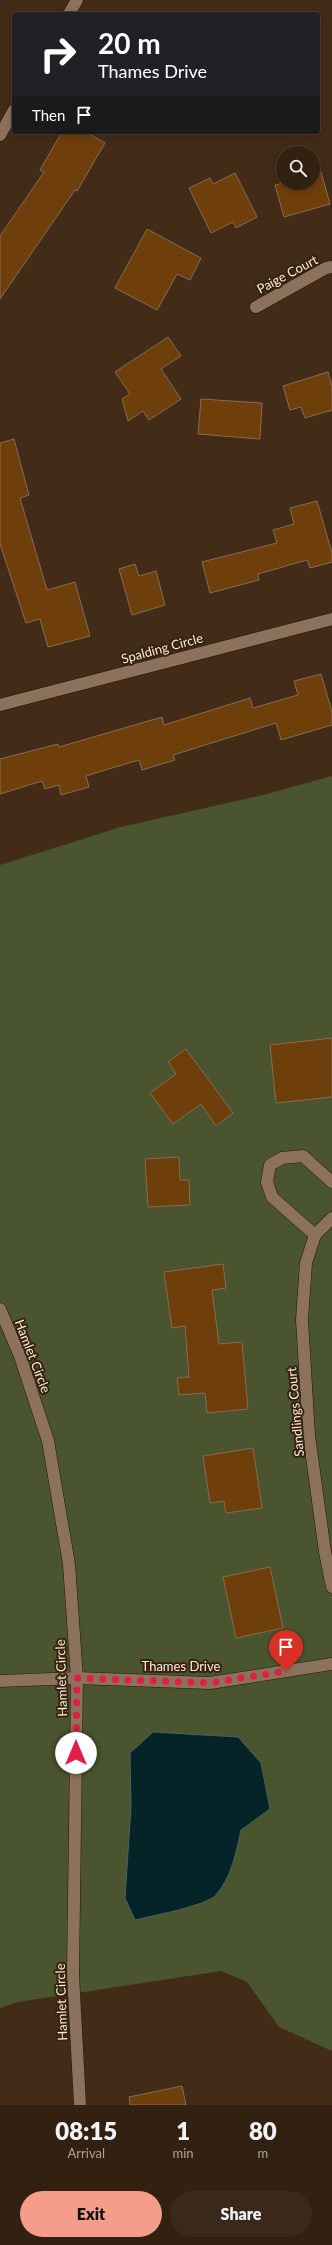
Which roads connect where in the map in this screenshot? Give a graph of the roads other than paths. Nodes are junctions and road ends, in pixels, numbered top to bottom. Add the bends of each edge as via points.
1 (77, 0) edge
2 (70, 12) edge
3 (12, 114) edge
4 (0, 135) edge
5 (332, 267) edge
6 (256, 307) dead end
7 (332, 619) edge
8 (0, 705) edge
9 (332, 1182) edge
10 (332, 1218) edge
11 (315, 1235) junction
12 (0, 1309) edge
13 (332, 1587) edge
14 (332, 1664) edge
15 (77, 1678) junction
16 (0, 1681) edge
17 (80, 2105) edge

1 - 2 street
3 - 4 street
5 - 6 street, Paige Court
7 - 8 street, Spalding Circle
9 - 11 street via 303,1156 282,1158 270,1165 267,1182 272,1197
10 - 11 street, Sandlings Court
11 - 13 street, Sandlings Court via 306,1263 302,1320 310,1436
12 - 15 street, Hamlet Circle via 20,1356 48,1441 68,1564
14 - 15 street, Thames Drive via 210,1683
15 - 16 street, Thames Drive
15 - 17 street, Hamlet Circle via 73,1974

